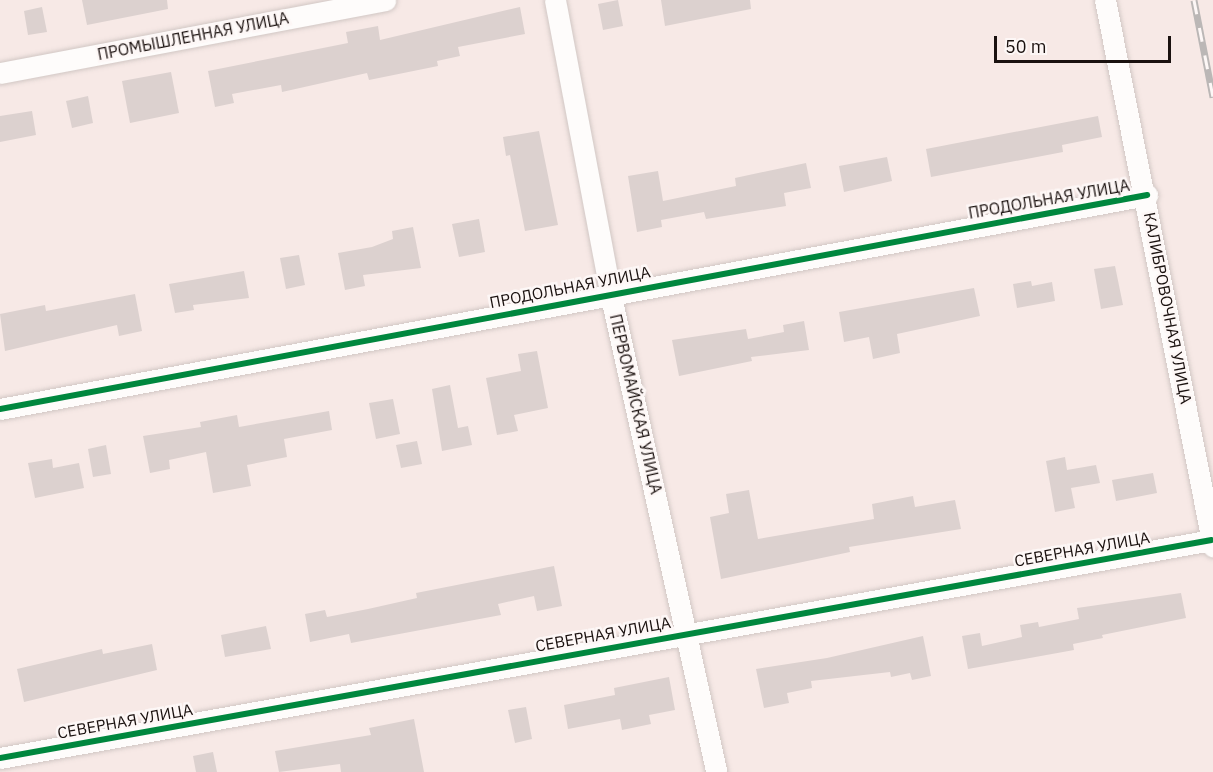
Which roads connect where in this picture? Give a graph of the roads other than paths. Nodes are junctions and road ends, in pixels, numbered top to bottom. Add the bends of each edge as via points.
1 (385, 0) edge
2 (555, 0) edge
3 (1105, 0) edge
4 (0, 73) edge
5 (1147, 195) junction
6 (610, 292) junction
7 (0, 410) edge
8 (1213, 543) edge
9 (688, 632) junction
10 (0, 758) edge
11 (716, 772) edge

1 - 4 street, ПРОМЫШЛЕННАЯ УЛИЦА
2 - 6 street, ПЕРВОМАЙСКАЯ УЛИЦА
3 - 5 street, КАЛИБРОВОЧНАЯ УЛИЦА
5 - 6 street, ПРОДОЛЬНАЯ УЛИЦА
5 - 8 street, КАЛИБРОВОЧНАЯ УЛИЦА
6 - 7 street, ПРОДОЛЬНАЯ УЛИЦА
6 - 9 street, ПЕРВОМАЙСКАЯ УЛИЦА
8 - 9 street, СЕВЕРНАЯ УЛИЦА
9 - 10 street, СЕВЕРНАЯ УЛИЦА
9 - 11 street, ПЕРВОМАЙСКАЯ УЛИЦА

